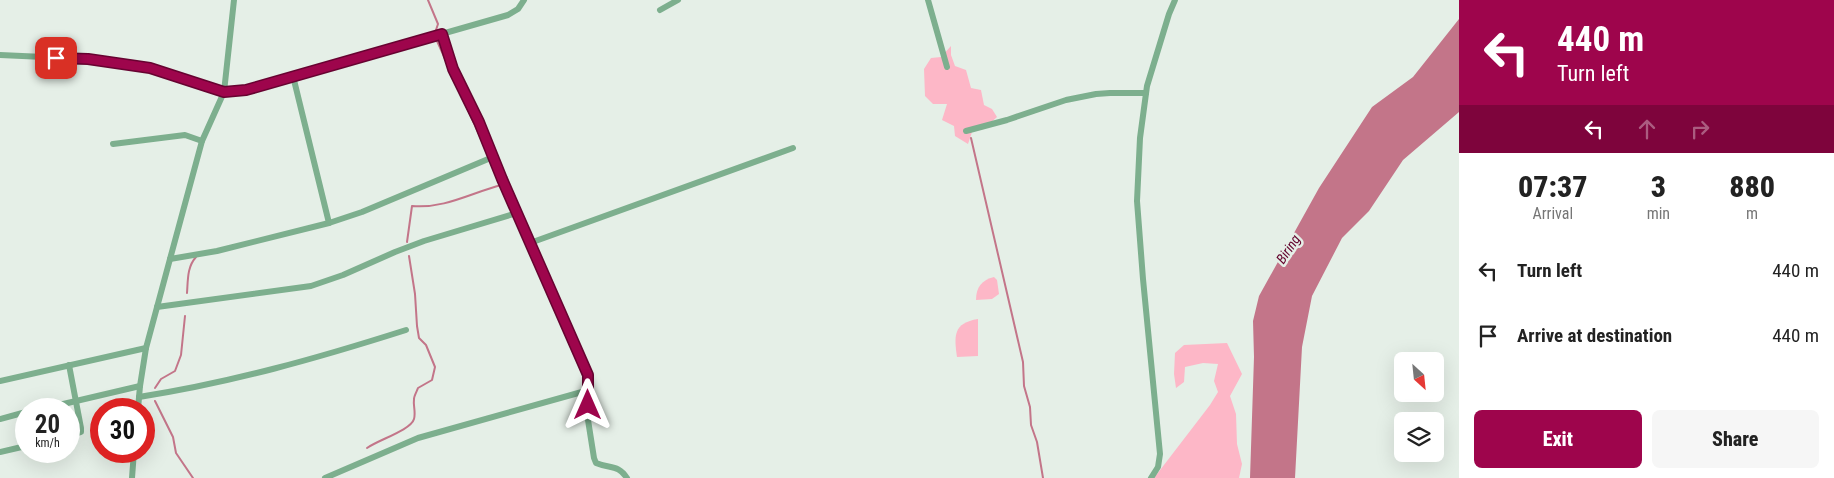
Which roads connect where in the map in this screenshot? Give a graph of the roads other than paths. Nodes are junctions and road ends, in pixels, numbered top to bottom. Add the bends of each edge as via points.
1 (234, 0) edge
2 (524, 0) edge
3 (678, 0) edge
4 (928, 0) edge
5 (1175, 0) edge
6 (660, 10) dead end
7 (442, 34) junction
8 (0, 55) edge
9 (947, 67) dead end
10 (293, 76) junction
11 (224, 92) junction
12 (1146, 93) junction
13 (966, 131) dead end
14 (202, 141) junction
15 (113, 144) dead end
16 (792, 148) dead end
17 (493, 157) junction
18 (517, 213) junction
19 (329, 223) junction
20 (530, 243) junction
21 (170, 259) junction
22 (157, 307) junction
23 (406, 330) dead end
24 (146, 348) junction
25 (69, 365) junction
26 (0, 381) edge
27 (140, 386) junction
28 (589, 390) junction
29 (74, 398) edge
30 (139, 398) joint
31 (80, 400) edge
32 (15, 415) edge
33 (0, 419) edge
34 (15, 449) edge
35 (0, 452) edge
36 (133, 463) edge
37 (132, 478) edge
38 (325, 478) edge
39 (627, 478) edge
40 (1150, 478) edge

1 - 11 street
2 - 7 street via 508,15
3 - 6 street
4 - 9 street
5 - 12 street
7 - 10 street
7 - 17 street via 453,69
8 - 11 street via 88,59 150,68
10 - 11 street via 246,90
10 - 19 street
11 - 14 street
12 - 13 street via 1110,92 1081,97
12 - 40 street via 1137,201 1160,454 1158,467
14 - 15 street via 185,135
14 - 21 street
16 - 20 street
17 - 18 street
17 - 19 street
18 - 20 street
18 - 22 street via 424,241 310,286
19 - 21 street via 217,251
20 - 28 street via 588,375
21 - 22 street
22 - 24 street
23 - 30 street via 261,373
24 - 25 street
24 - 27 street
25 - 26 street
25 - 29 street
27 - 30 street
27 - 31 street
28 - 38 street via 418,438
28 - 39 street via 588,420 596,463 615,467
32 - 33 street
34 - 35 street
36 - 37 street

